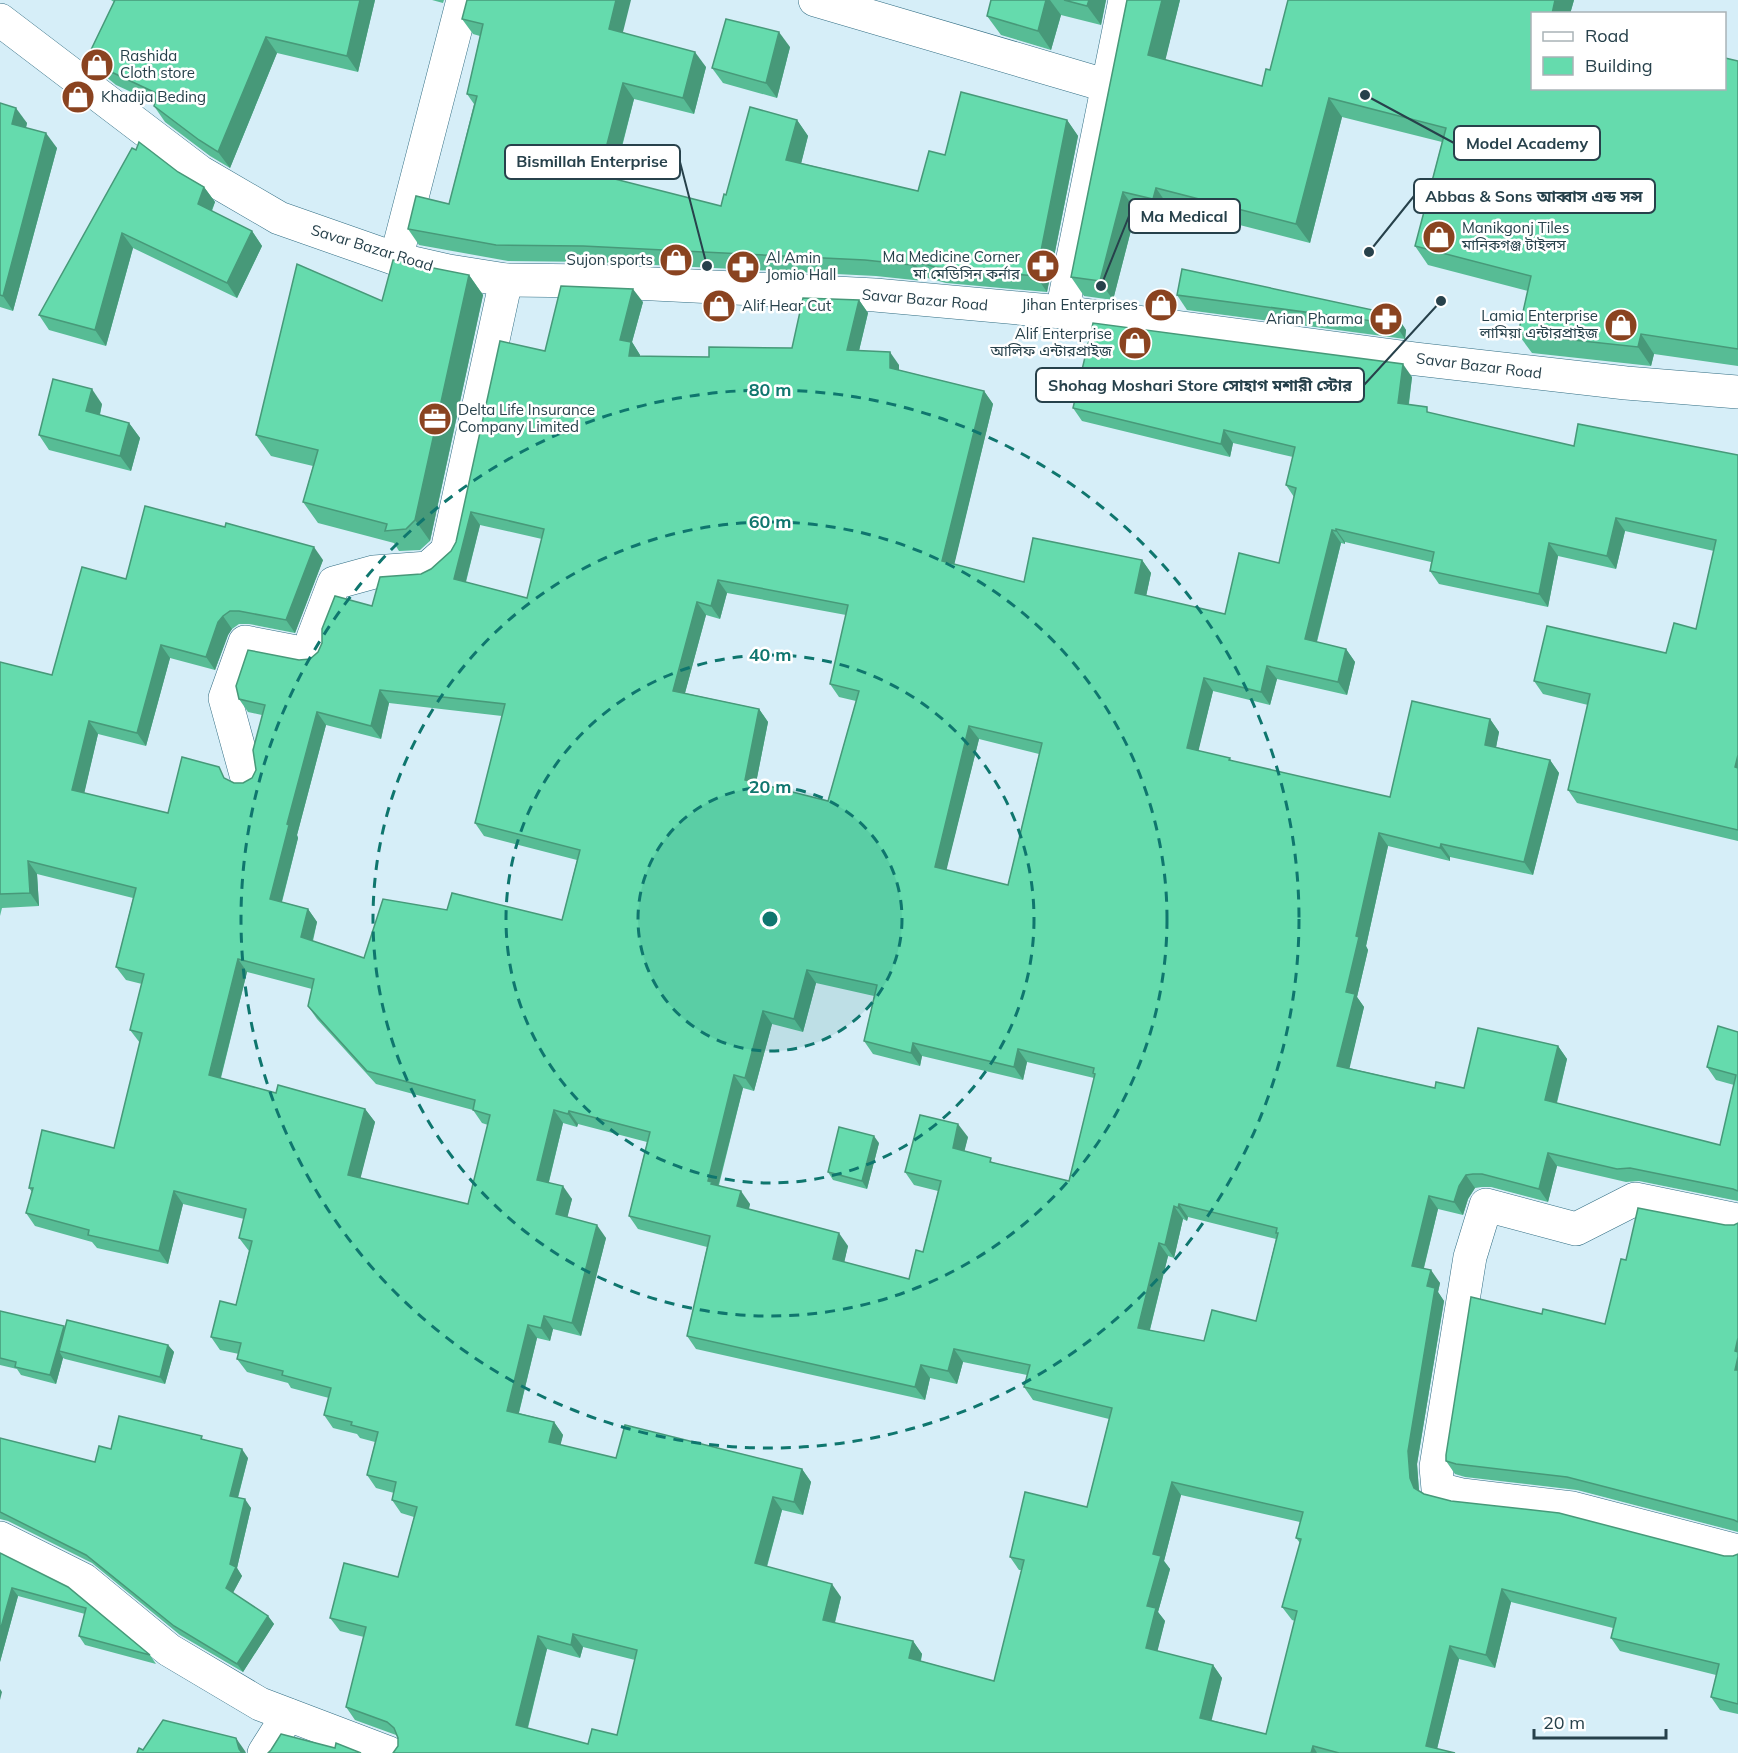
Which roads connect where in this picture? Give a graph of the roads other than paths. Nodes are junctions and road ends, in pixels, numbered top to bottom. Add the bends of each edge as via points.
1 (462, 0) edge
2 (815, 0) edge
3 (1125, 0) edge
4 (0, 20) edge
5 (1108, 86) junction
6 (396, 259) junction
7 (506, 280) junction
8 (1062, 312) junction
9 (1738, 392) edge
10 (247, 778) edge
11 (1738, 1220) edge
12 (0, 1538) edge
13 (1738, 1551) edge
14 (288, 1715) junction
15 (264, 1753) edge
16 (389, 1753) edge

1 - 6 street
2 - 5 street
3 - 5 street
4 - 6 street, Savar Bazar Road via 200,172 279,218
5 - 8 street
6 - 7 street, Savar Bazar Road
7 - 8 street, Savar Bazar Road via 593,280 875,295
7 - 10 street via 447,551 428,567 374,572 334,582 313,638 312,655 245,642 225,698
8 - 9 street, Savar Bazar Road via 1626,383
11 - 13 street via 1635,1200 1576,1229 1486,1205 1470,1257 1436,1467 1438,1488 1446,1491 1572,1508
12 - 14 street via 84,1580 169,1650 260,1704
14 - 15 street
14 - 16 street

